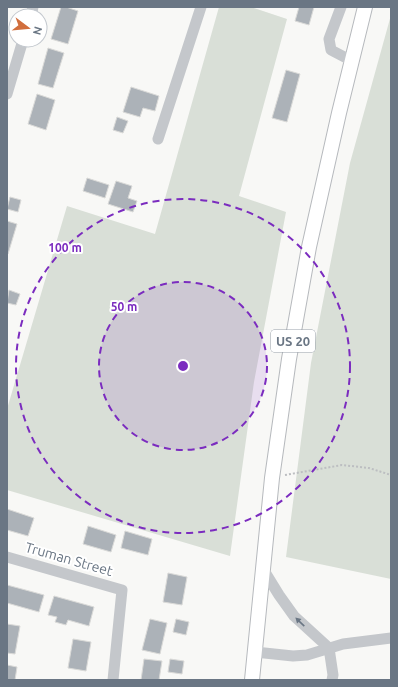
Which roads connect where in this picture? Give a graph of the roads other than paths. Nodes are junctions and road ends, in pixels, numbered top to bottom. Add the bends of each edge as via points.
1 (201, 7) edge
2 (341, 7) edge
3 (365, 7) edge
4 (21, 48) edge
5 (352, 61) junction
6 (7, 94) edge
7 (158, 139) dead end
8 (7, 557) edge
9 (263, 569) junction
10 (391, 638) edge
11 (329, 648) junction
12 (255, 652) junction
13 (113, 680) edge
14 (252, 680) edge
15 (332, 680) edge

1 - 7 street
2 - 5 street via 329,39 331,50
3 - 5 main road, US 20
4 - 6 street
5 - 9 main road, US 20 via 309,247 289,360 272,478
8 - 13 street, Truman Street via 122,590
11 -> 9 street via 294,616
9 - 12 main road, US 20
10 - 11 street
11 - 12 street via 307,655 293,656
11 - 15 street
12 - 14 main road, US 20

